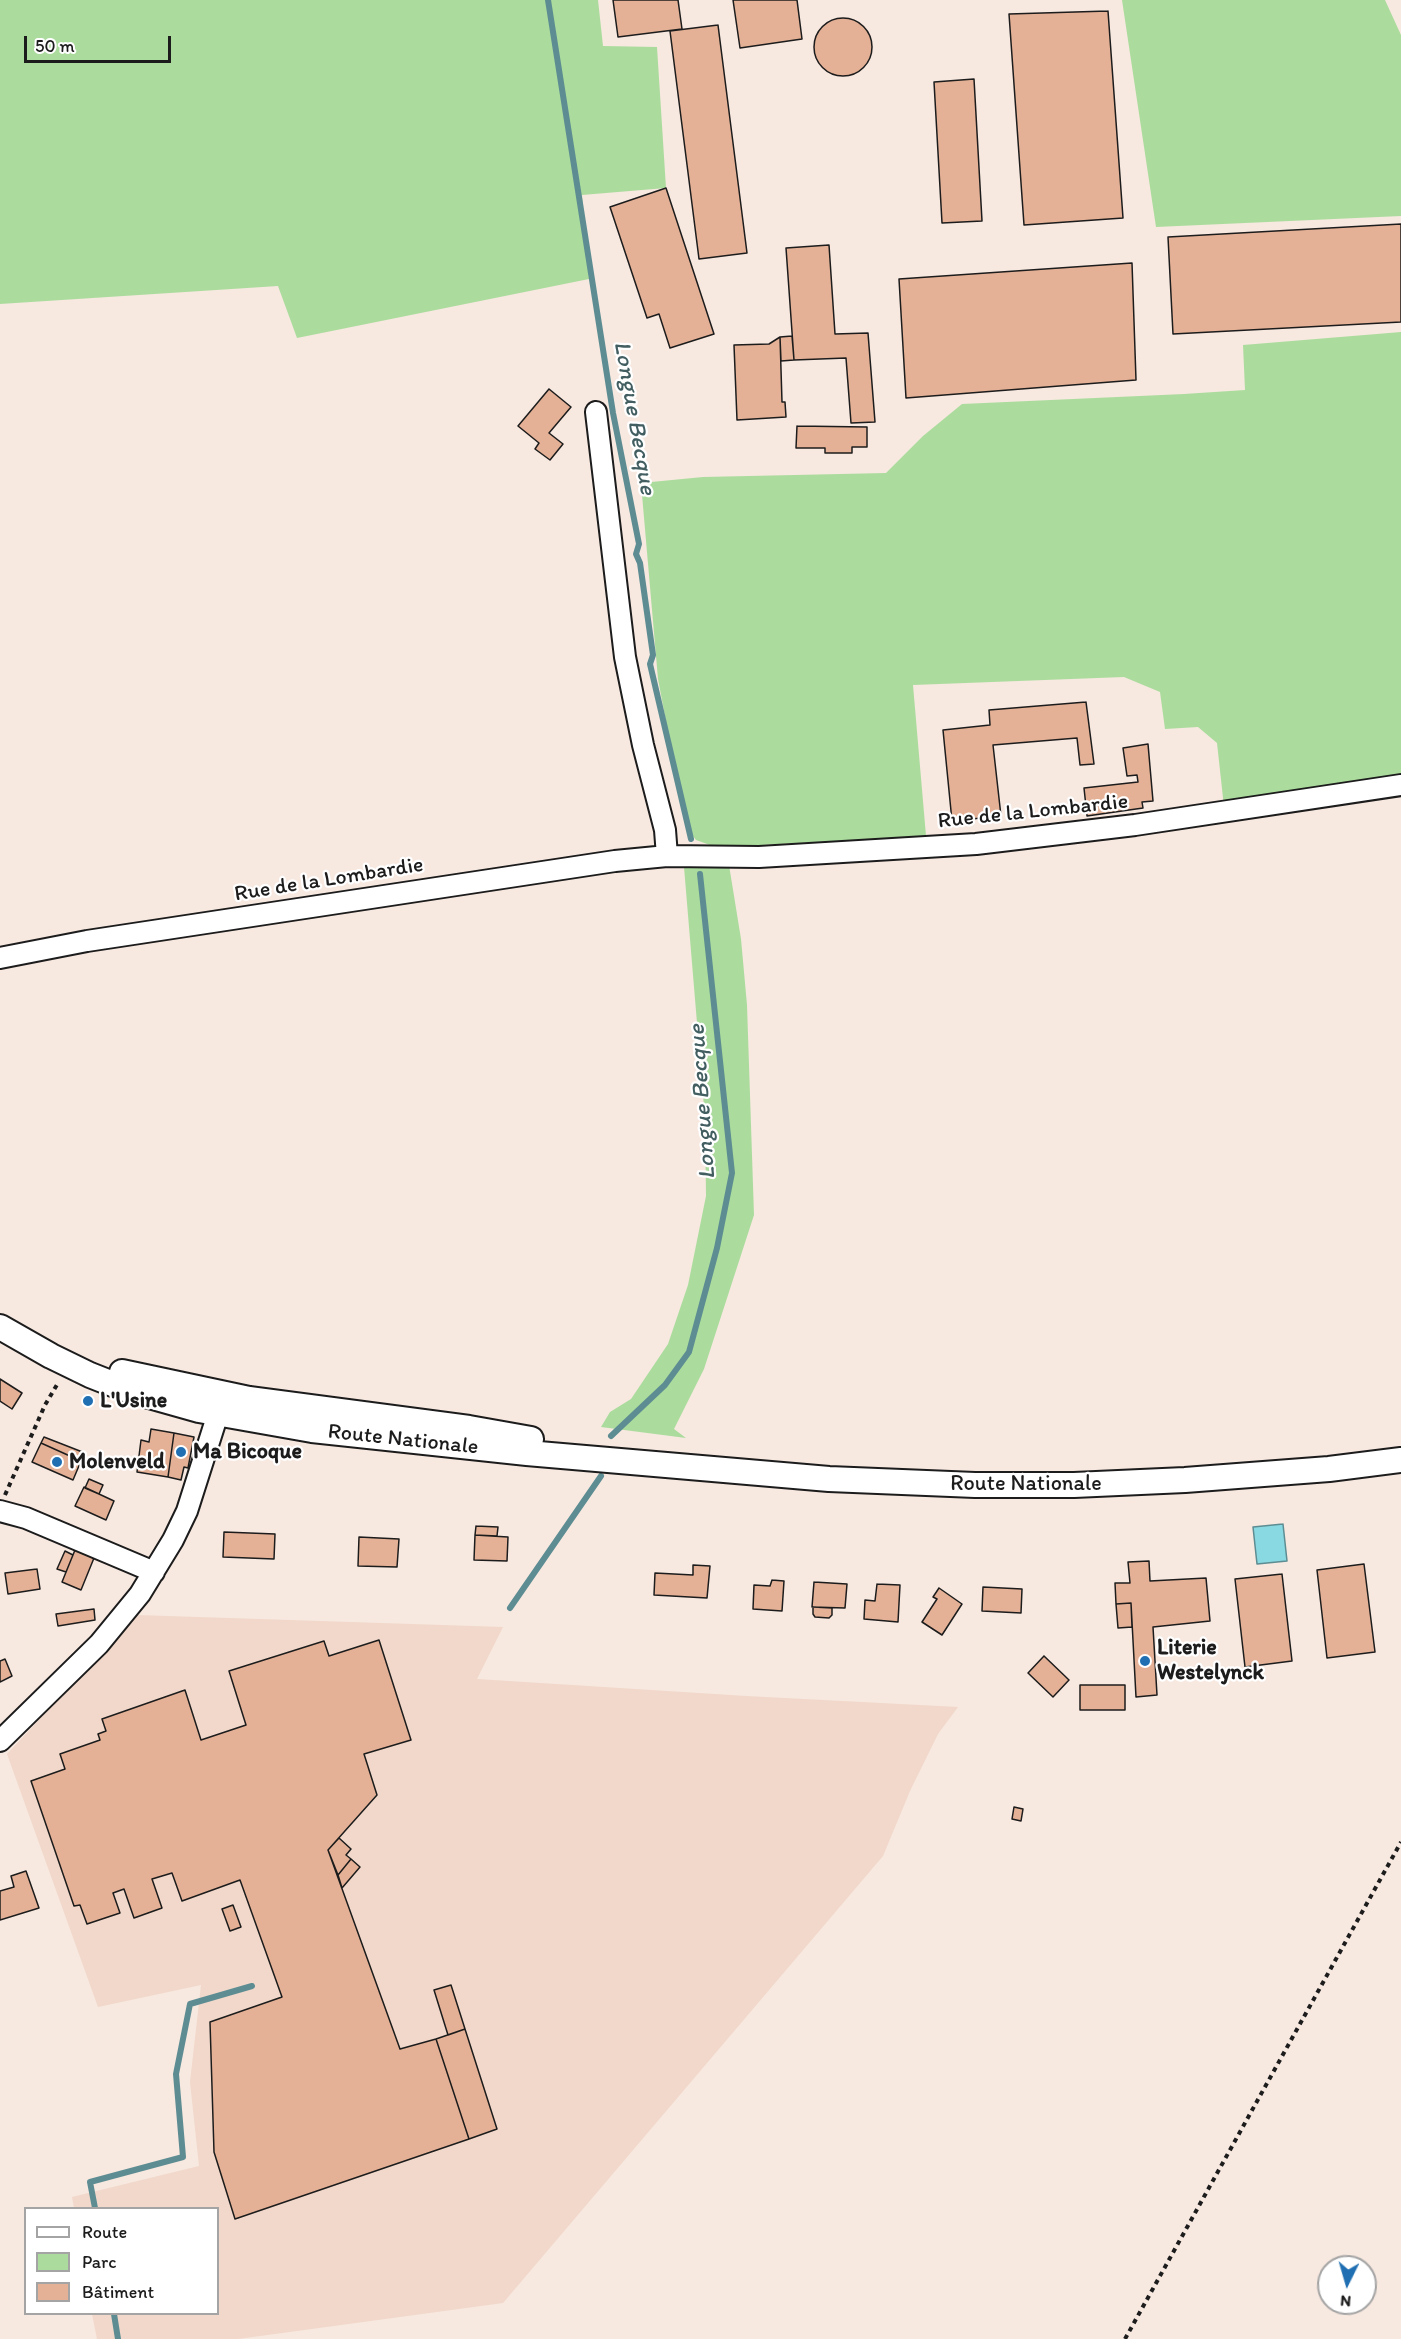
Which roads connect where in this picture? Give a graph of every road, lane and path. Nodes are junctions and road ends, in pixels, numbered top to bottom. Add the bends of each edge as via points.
1 (596, 412) dead end
2 (1401, 785) edge
3 (667, 856) junction
4 (0, 958) edge
5 (0, 1327) edge
6 (25, 1340) junction
7 (73, 1367) junction
8 (222, 1405) junction
9 (1401, 1460) edge
10 (1, 1507) edge
11 (154, 1572) junction
12 (0, 1741) edge
13 (1401, 1842) edge
14 (1125, 2339) edge

1 - 3 street via 625,657 665,830
2 - 3 street, Rue de la Lombardie via 1136,825 976,844 759,857
3 - 4 street, Rue de la Lombardie via 348,901
5 - 6 street, Route Nationale
6 - 7 street, Route Nationale
6 - 8 street, Route Nationale
7 - 8 street, Route Nationale via 128,1390
7 - 10 path via 49,1396
8 - 9 street, Route Nationale via 314,1409 469,1428 652,1462 923,1484 1185,1480
8 - 11 street via 187,1511
10 - 11 street
11 - 12 street via 99,1644
13 - 14 path

